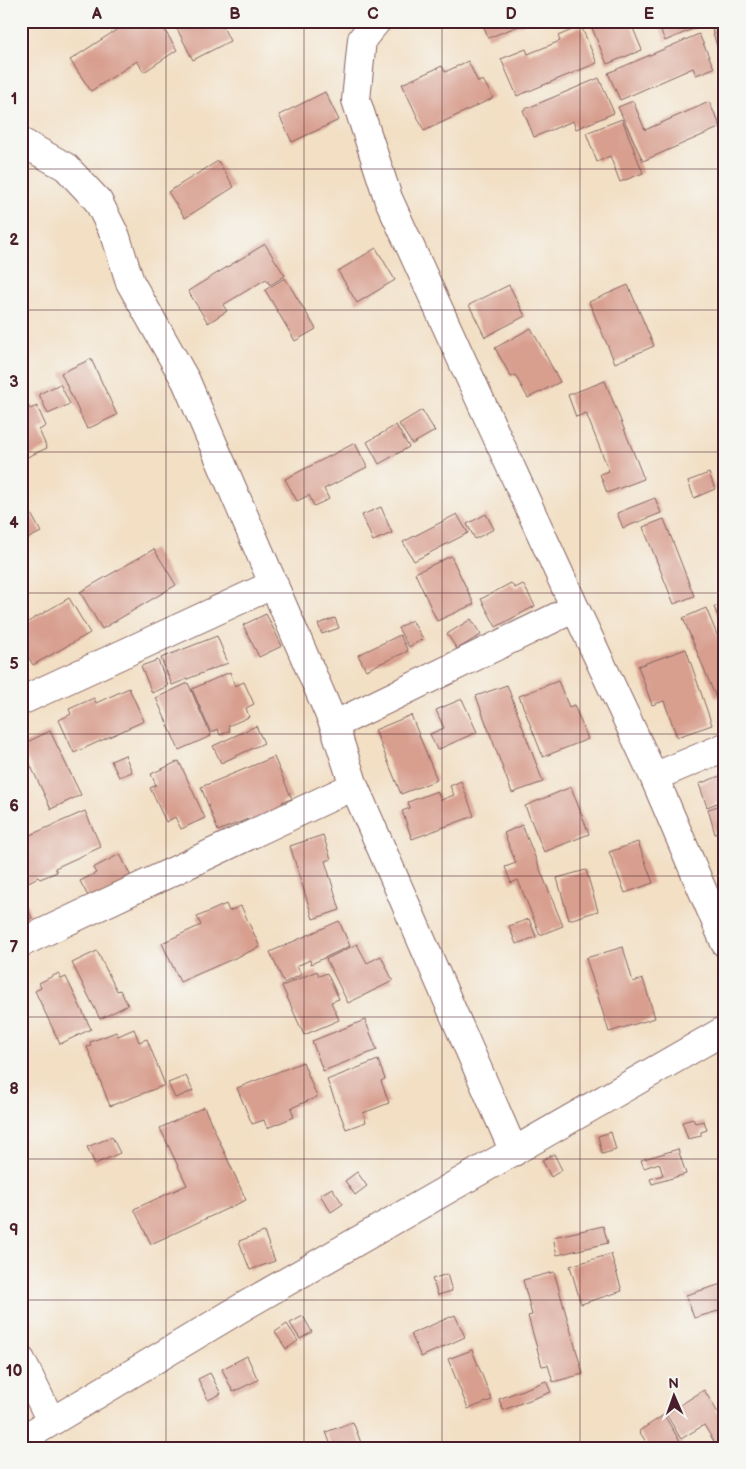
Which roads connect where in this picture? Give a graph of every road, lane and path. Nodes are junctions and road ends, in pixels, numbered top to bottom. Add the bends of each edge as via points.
1 (377, 21) edge
2 (23, 143) dead end
3 (274, 584) junction
4 (575, 608) junction
5 (21, 701) edge
6 (334, 724) junction
7 (725, 747) edge
8 (654, 777) junction
9 (354, 786) junction
10 (21, 943) edge
11 (725, 943) edge
12 (725, 1030) edge
13 (514, 1152) junction
14 (21, 1360) edge
15 (51, 1421) junction
16 (21, 1440) edge

1 - 4 street via 362,40 356,100 388,198
2 - 3 street via 66,167 98,201 116,237 130,282 186,381
3 - 5 street
3 - 6 street
4 - 6 street
4 - 8 street
6 - 9 street
7 - 8 street
8 - 11 street
9 - 10 street
9 - 13 street
12 - 13 street
13 - 15 street
14 - 15 street
15 - 16 street

